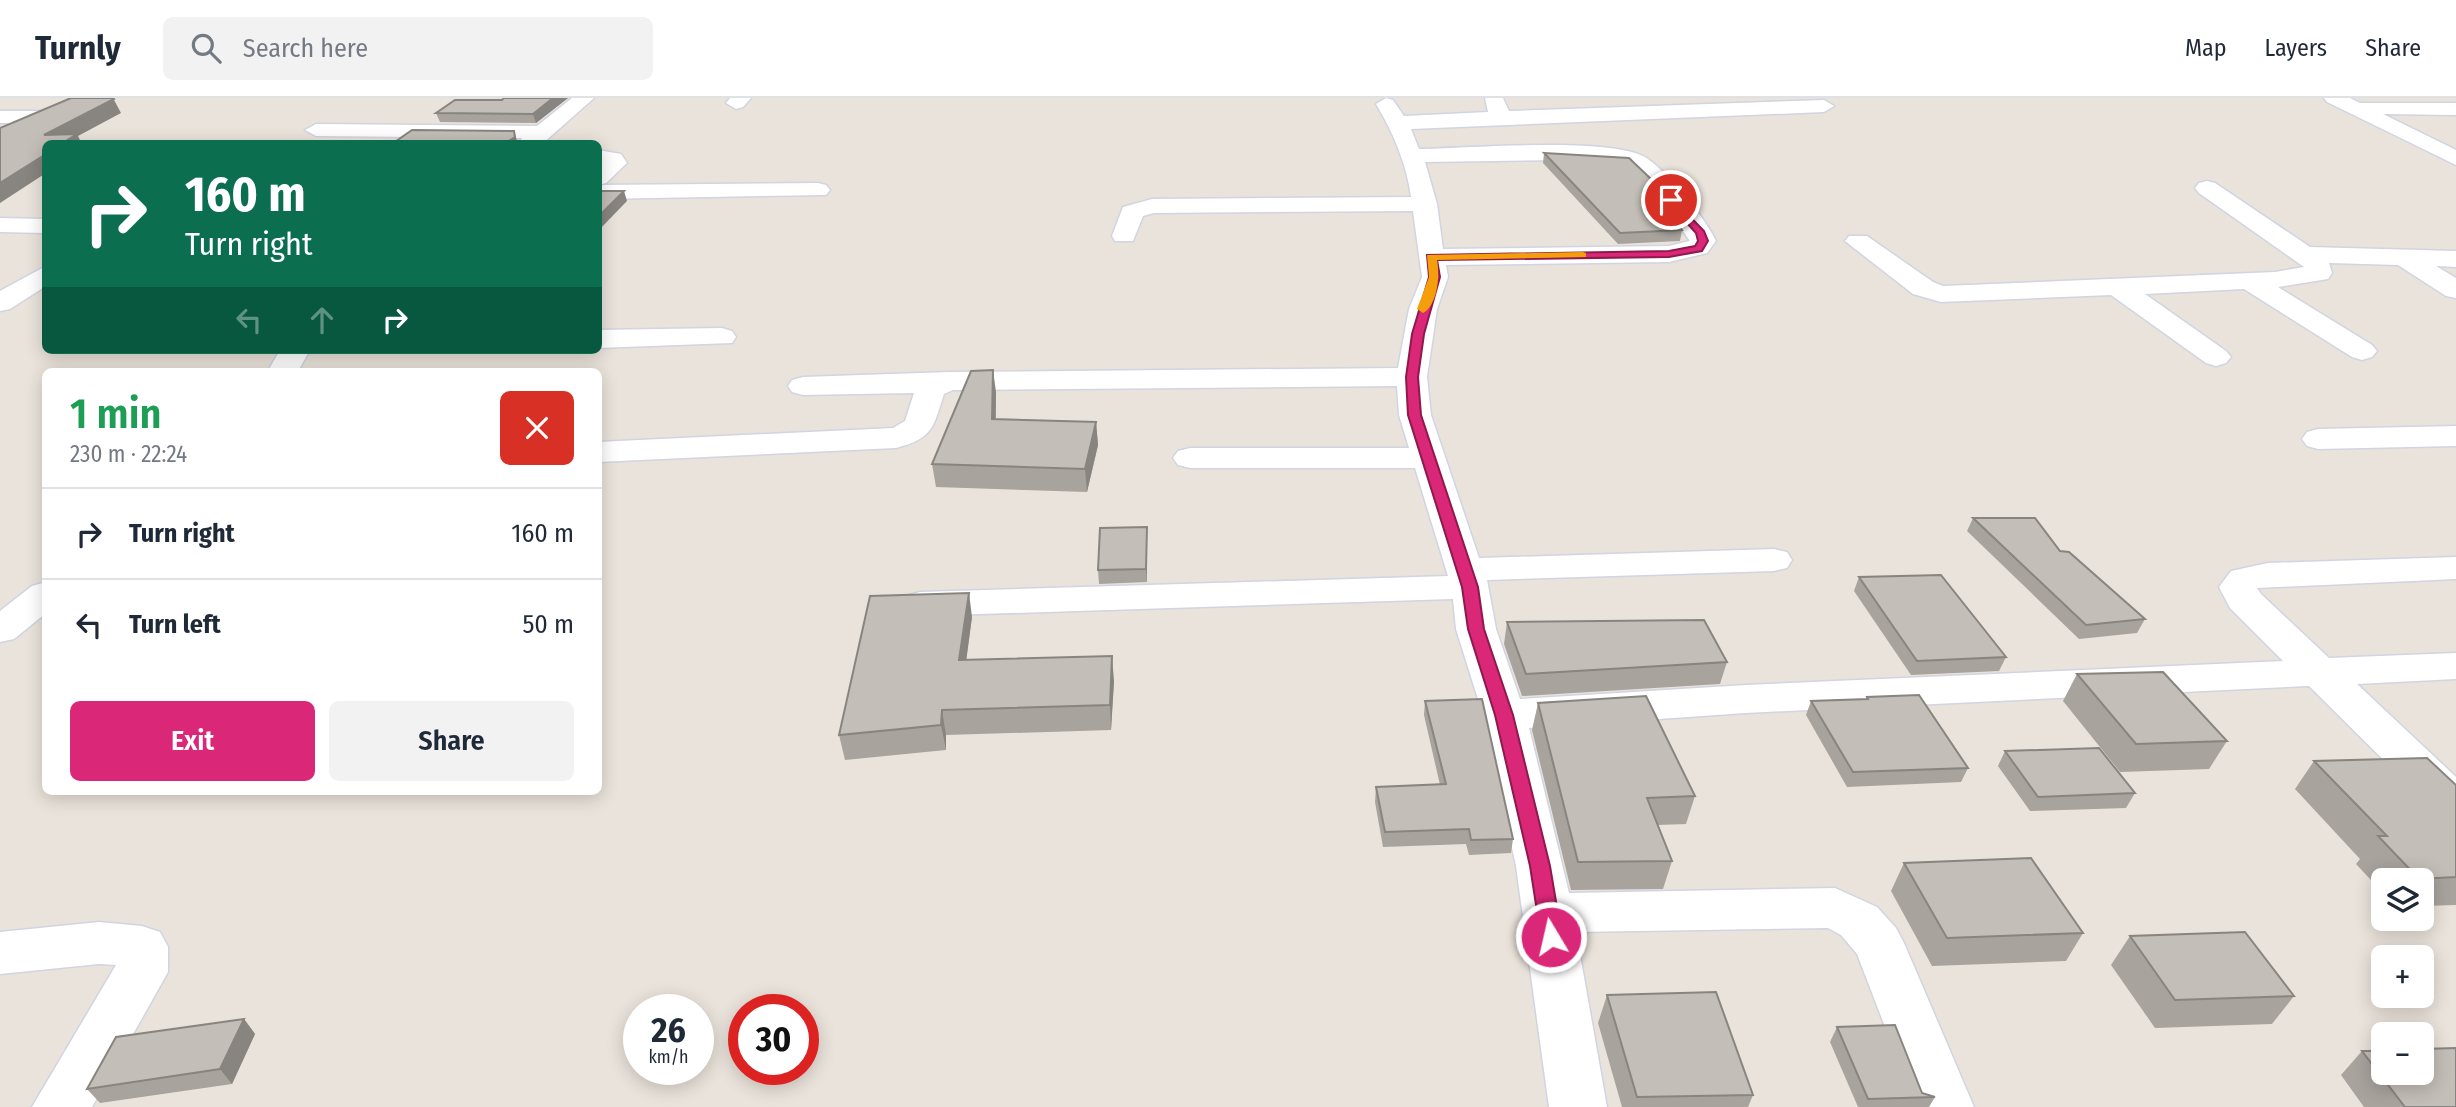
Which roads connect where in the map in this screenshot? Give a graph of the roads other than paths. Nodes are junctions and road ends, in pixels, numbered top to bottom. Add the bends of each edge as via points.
1 (584, 98) edge
2 (2334, 98) edge
3 (1600, 106) edge
4 (1824, 106) dead end
5 (1494, 108) edge
6 (2356, 108) junction
7 (2456, 109) edge
8 (0, 117) edge
9 (43, 117) edge
10 (1398, 127) junction
11 (316, 130) dead end
12 (535, 138) edge
13 (602, 158) edge
14 (2456, 158) edge
15 (602, 175) edge
16 (2207, 188) dead end
17 (818, 190) dead end
18 (602, 192) edge
19 (1425, 204) junction
20 (0, 225) edge
21 (42, 226) edge
22 (1124, 236) dead end
23 (1858, 241) dead end
24 (2304, 254) junction
25 (1431, 257) junction
26 (2404, 257) junction
27 (2456, 260) edge
28 (42, 277) edge
29 (2249, 281) junction
30 (2119, 288) junction
31 (2456, 290) edge
32 (0, 303) edge
33 (722, 337) dead end
34 (602, 339) edge
35 (2362, 351) dead end
36 (2216, 357) dead end
37 (1412, 377) junction
38 (938, 383) junction
39 (803, 386) dead end
40 (2456, 436) edge
41 (2318, 439) dead end
42 (602, 452) edge
43 (1190, 458) dead end
44 (1426, 458) junction
45 (1774, 560) dead end
46 (2456, 568) edge
47 (1467, 579) junction
48 (42, 597) edge
49 (879, 605) edge
50 (0, 630) edge
51 (2456, 666) edge
52 (2318, 674) junction
53 (1504, 715) junction
54 (2456, 804) edge
55 (1548, 913) junction
56 (0, 953) edge
57 (61, 1107) edge
58 (1578, 1107) edge
59 (1945, 1107) edge

1 - 12 street
2 - 6 street
3 - 4 street
3 - 5 street
5 - 10 street
6 - 7 street
6 - 14 street
8 - 9 street
10 - 19 street
10 - 25 street via 1634,160 1703,241 1698,248 1669,254
11 - 12 street
13 - 15 street via 616,163
16 - 24 street
17 - 18 street
19 - 22 street via 1152,206 1132,212
19 - 25 street
20 - 21 street
23 - 30 street via 1933,293
24 - 26 street
24 - 29 street via 2319,267 2319,273
25 - 37 street via 1434,277 1423,309
26 - 27 street
26 - 31 street
28 - 32 street
29 - 30 street
29 - 35 street
30 - 36 street
33 - 34 street
37 - 38 street via 1041,378
37 - 44 street via 1415,415
38 - 39 street
38 - 42 street via 927,396 920,427 897,438
40 - 41 street
43 - 44 street
44 - 47 street
45 - 47 street
46 - 52 street via 2267,574 2244,579 2238,587 2244,600
47 - 49 street
47 - 53 street via 1476,629
48 - 50 street
51 - 52 street
52 - 53 street via 1759,698
52 - 54 street
53 - 55 street
55 - 58 street
55 - 59 street via 1835,908 1859,921 1878,943
56 - 57 street via 99,943 142,947 142,972

